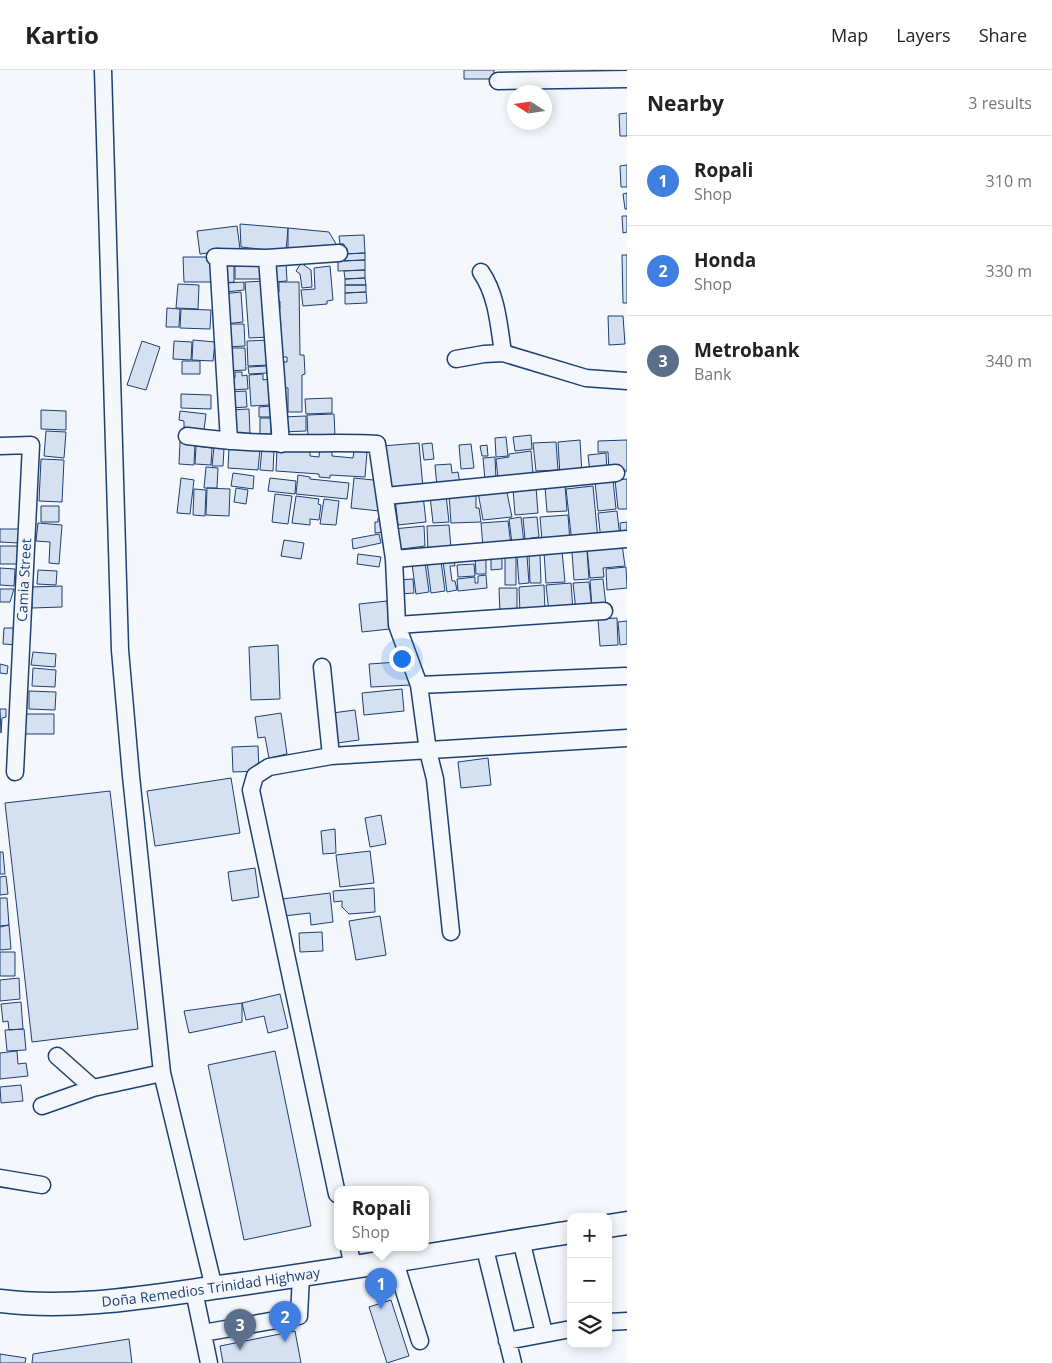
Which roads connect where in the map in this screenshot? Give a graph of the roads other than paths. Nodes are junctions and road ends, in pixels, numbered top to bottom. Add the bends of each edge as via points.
1 (103, 70) edge
2 (627, 80) edge
3 (498, 81) dead end
4 (340, 254) dead end
5 (267, 258) junction
6 (481, 272) dead end
7 (503, 353) junction
8 (456, 359) dead end
9 (627, 381) edge
10 (187, 436) dead end
11 (229, 441) junction
12 (281, 444) junction
13 (0, 446) edge
14 (616, 473) dead end
15 (386, 496) junction
16 (627, 539) edge
17 (394, 559) junction
18 (604, 611) dead end
19 (397, 625) junction
20 (322, 667) dead end
21 (625, 676) dead end
22 (419, 685) junction
23 (627, 738) edge
24 (8, 745) edge
25 (428, 751) junction
26 (331, 756) junction
27 (15, 772) dead end
28 (451, 932) dead end
29 (58, 1056) dead end
30 (162, 1073) junction
31 (92, 1088) junction
32 (42, 1106) dead end
33 (0, 1178) edge
34 (42, 1186) dead end
35 (335, 1186) edge
36 (627, 1223) edge
37 (612, 1225) edge
38 (567, 1233) edge
39 (521, 1240) junction
40 (484, 1246) junction
41 (351, 1257) edge
42 (394, 1259) junction
43 (301, 1276) junction
44 (204, 1289) junction
45 (0, 1301) edge
46 (627, 1321) edge
47 (612, 1322) edge
48 (567, 1330) edge
49 (544, 1333) junction
50 (203, 1334) junction
51 (507, 1341) junction
52 (420, 1342) dead end
53 (208, 1363) edge
54 (512, 1363) edge

1 - 30 street via 120,650
2 - 3 street
4 - 5 street
5 - 11 street via 216,257
5 - 12 street
6 - 7 street via 489,283
7 - 8 street
7 - 9 street via 586,378
10 - 11 street
11 - 12 street
12 - 15 street via 338,441 377,444
13 - 24 street, Camia Street via 31,445
14 - 15 street
15 - 17 street
16 - 17 street
17 - 19 street
18 - 19 street
19 - 22 street
20 - 26 street
21 - 22 street
22 - 25 street
23 - 25 street
24 - 27 street, Camia Street
25 - 26 street
25 - 28 street via 435,779
26 - 35 street via 269,767 255,776 251,790
29 - 31 street
30 - 31 street
30 - 44 street
31 - 32 street
33 - 34 street
36 - 37 highway
38 - 39 highway, Doña Remedios Trinidad Highway
39 - 40 highway, Doña Remedios Trinidad Highway
39 - 49 street
40 - 42 highway, Doña Remedios Trinidad Highway
40 - 51 street
41 - 42 highway, Doña Remedios Trinidad Highway
41 - 43 highway, Doña Remedios Trinidad Highway
42 - 52 street
43 - 44 highway, Doña Remedios Trinidad Highway
43 - 50 street via 299,1316
44 - 45 highway, Doña Remedios Trinidad Highway via 102,1302 30,1304
44 - 50 street
46 - 47 street
48 - 49 street
49 - 51 street
50 - 53 street
51 - 54 street

